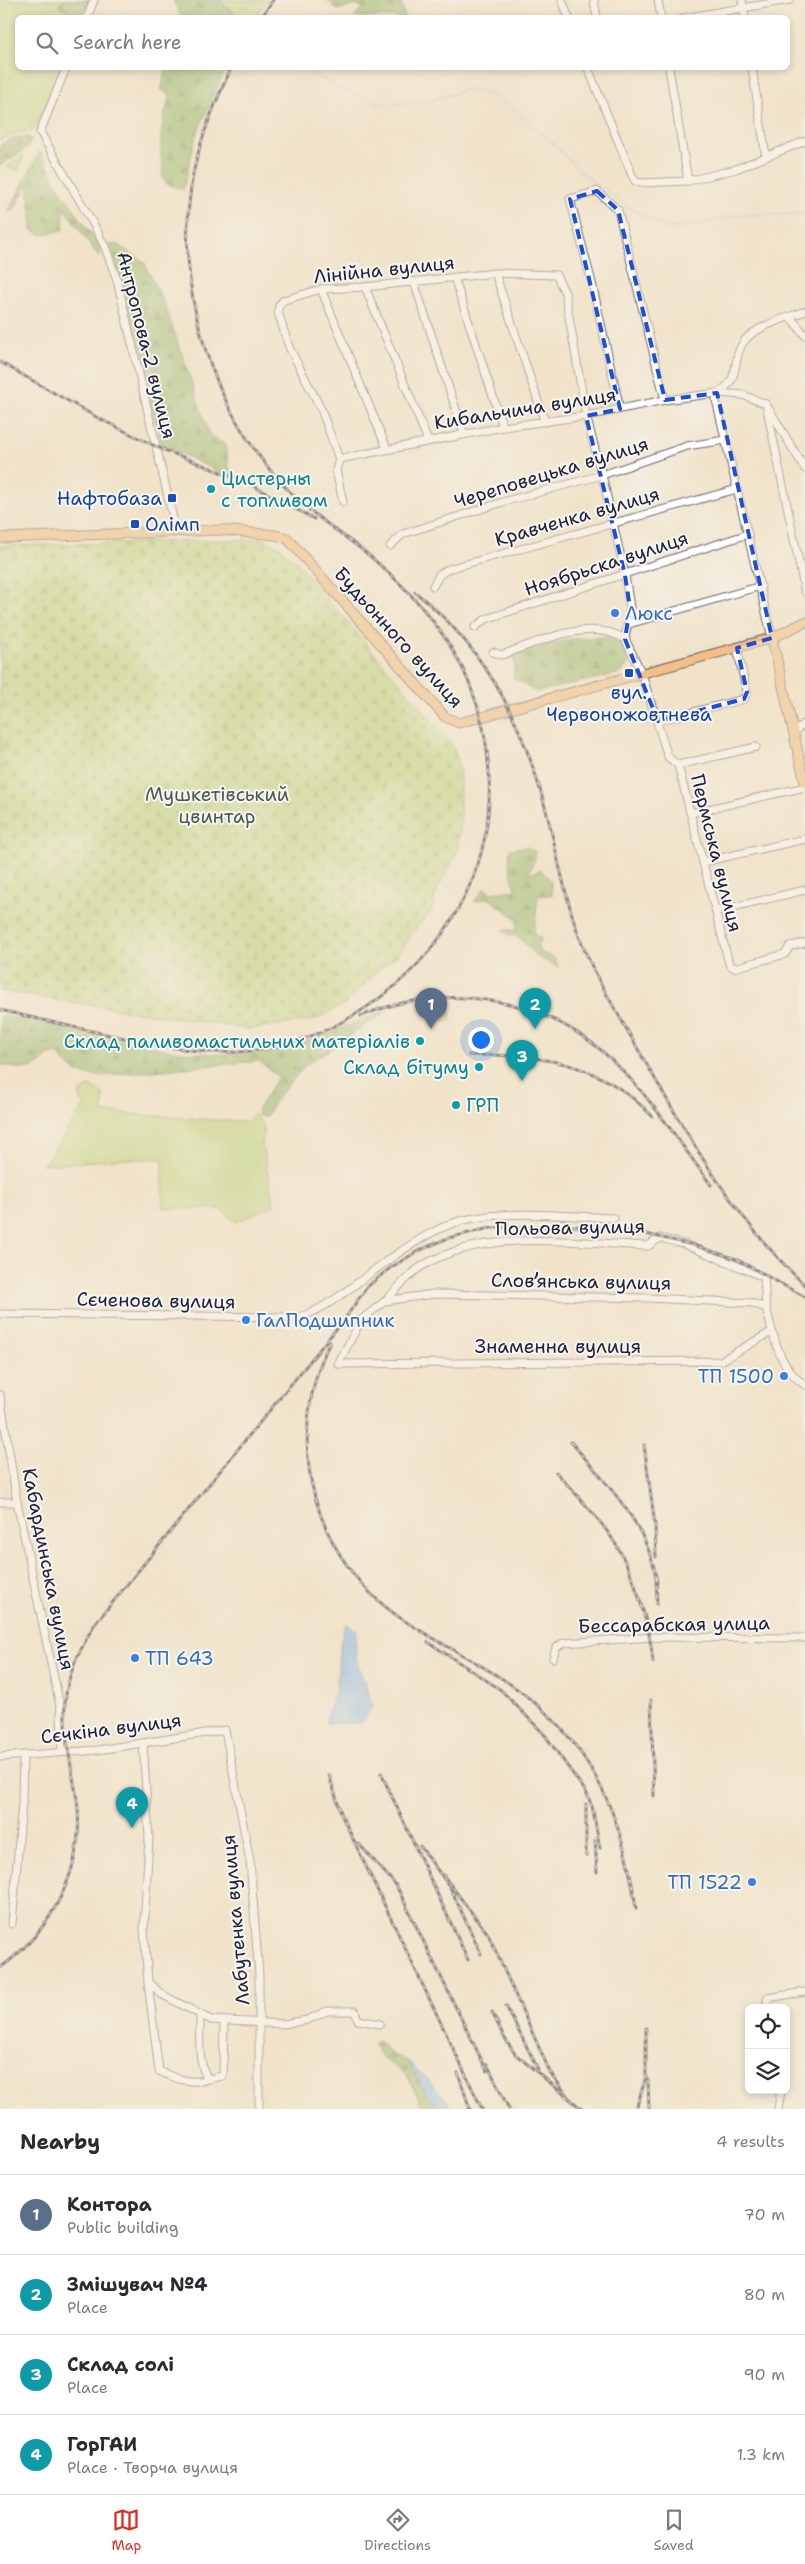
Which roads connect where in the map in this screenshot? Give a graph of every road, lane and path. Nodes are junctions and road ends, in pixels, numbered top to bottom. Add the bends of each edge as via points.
1 (94, 0) edge
2 (562, 0) edge
3 (594, 0) edge
4 (658, 0) edge
5 (790, 0) edge
6 (742, 3) edge
7 (88, 15) edge
8 (568, 15) edge
9 (596, 15) edge
10 (660, 15) edge
11 (696, 15) edge
12 (65, 70) edge
13 (589, 70) edge
14 (669, 70) edge
15 (752, 70) edge
16 (805, 141) edge
17 (766, 156) junction
18 (688, 180) junction
19 (495, 273) junction
20 (454, 277) junction
21 (414, 282) junction
22 (365, 287) junction
23 (321, 289) junction
24 (805, 311) edge
25 (790, 317) junction
26 (805, 335) edge
27 (717, 393) junction
28 (665, 400) junction
29 (766, 404) junction
30 (620, 409) junction
31 (586, 416) junction
32 (545, 422) junction
33 (503, 427) junction
34 (464, 434) junction
35 (726, 440) junction
36 (428, 441) junction
37 (387, 448) junction
38 (338, 459) junction
39 (804, 465) edge
40 (602, 475) junction
41 (737, 489) junction
42 (343, 502) dead end
43 (614, 522) junction
44 (176, 531) junction
45 (748, 534) junction
46 (0, 538) edge
47 (390, 546) dead end
48 (625, 575) junction
49 (433, 586) dead end
50 (761, 586) junction
51 (805, 592) edge
52 (805, 622) edge
53 (629, 624) junction
54 (475, 627) dead end
55 (772, 638) junction
56 (625, 639) junction
57 (737, 648) junction
58 (494, 652) dead end
59 (642, 674) junction
60 (658, 721) junction
61 (805, 723) edge
62 (794, 732) junction
63 (756, 747) dead end
64 (678, 765) junction
65 (803, 767) edge
66 (805, 785) edge
67 (691, 814) junction
68 (805, 839) edge
69 (703, 862) junction
70 (805, 890) edge
71 (716, 911) junction
72 (805, 943) edge
73 (614, 1218) dead end
74 (385, 1301) junction
75 (766, 1308) junction
76 (0, 1314) edge
77 (771, 1332) junction
78 (805, 1385) edge
79 (0, 1395) edge
80 (0, 1502) edge
81 (17, 1502) junction
82 (805, 1638) edge
83 (553, 1658) dead end
84 (225, 1730) joint
85 (143, 1743) junction
86 (62, 1751) junction
87 (23, 1755) junction
88 (0, 1757) edge
89 (12, 1924) dead end
90 (148, 1981) junction
91 (805, 1992) edge
92 (767, 2004) edge
93 (200, 2016) junction
94 (224, 2021) junction
95 (259, 2022) junction
96 (380, 2024) dead end
97 (208, 2079) junction
98 (780, 2094) edge
99 (258, 2109) edge
100 (778, 2109) edge

1 - 7 street
2 - 8 street
3 - 9 street
4 - 10 street
5 - 6 street
6 - 11 street
12 - 44 street, Антропова-2 вулиця via 40,132 95,227 114,271
13 - 18 street via 635,181
14 - 18 street
15 - 17 street
16 - 17 street
17 - 18 street via 736,169
19 - 20 street, Лінійна вулиця
19 - 31 street, Лінійна вулиця via 556,275 566,293
19 - 32 street
20 - 21 street, Лінійна вулиця
20 - 33 street
21 - 22 street, Лінійна вулиця
21 - 34 street
22 - 23 street, Лінійна вулиця
22 - 36 street
23 - 37 street
23 - 38 street, Лінійна вулиця via 284,300 279,304 278,312
24 - 25 street
25 - 26 street
25 - 27 street via 757,331 745,340 736,374 727,388
27 - 28 street, Кибальчича вулиця
27 - 29 street, Кибальчича вулиця via 743,395
27 - 35 street
28 - 30 street, Кибальчича вулиця
28 - 30 street via 618,210 598,191 570,199
29 - 39 street
29 - 51 street
30 - 31 street, Кибальчича вулиця
31 - 32 street, Кибальчича вулиця
31 - 40 street
32 - 33 street, Кибальчича вулиця
33 - 34 street, Кибальчича вулиця
34 - 36 street, Кибальчича вулиця
35 - 40 street, Череповецька вулиця via 687,446
35 - 41 street
36 - 37 street, Кибальчича вулиця
37 - 38 street, Кибальчича вулиця
38 - 42 street, Лінійна вулиця via 336,470
40 - 43 street
40 - 47 street, Череповецька вулиця via 402,534
41 - 43 street, Кравченка вулиця
41 - 45 street
43 - 48 street
43 - 49 street, Кравченка вулиця via 448,569 439,575
44 - 46 main road, Будьонного вулиця
44 - 59 main road, Будьонного вулиця via 238,531 287,538 445,717 454,722 465,723
45 - 48 street, Ноябрьска вулиця
45 - 50 street
48 - 53 street
48 - 54 street, Ноябрьска вулиця via 486,619
50 - 53 street
50 - 55 street
52 - 55 main road, Будьонного вулиця
53 - 56 street
55 - 57 main road, Будьонного вулиця
55 - 62 main road
56 - 58 street via 618,635 579,630 502,654
56 - 59 street, Пермська вулиця
57 - 59 main road, Будьонного вулиця
57 - 60 street via 747,692 744,699
59 - 60 street, Пермська вулиця
60 - 64 street, Пермська вулиця via 668,757
61 - 62 street
62 - 65 main road
63 - 64 street
64 - 67 street, Пермська вулиця
65 - 66 main road
66 - 67 street
67 - 69 street, Пермська вулиця
68 - 69 street
69 - 71 street, Пермська вулиця
70 - 71 street
71 - 72 street, Пермська вулиця via 731,968 785,954 790,946
73 - 76 street, Сєченова вулиця via 495,1216 456,1223 425,1236 318,1310 299,1317
74 - 75 street, Слов’янська вулиця via 434,1294 646,1298 752,1303
74 - 75 street, Польова вулиця via 422,1265 466,1246 528,1241 648,1246 660,1238 684,1244 764,1277
74 - 77 street, Знаменна вулиця via 361,1320 338,1364 721,1361
75 - 77 street
77 - 78 street via 785,1365
79 - 81 street, Кабардинська вулиця
80 - 81 street
81 - 86 street, Кабардинська вулиця via 61,1711
82 - 83 street, Бессарабская улица via 654,1637 573,1642 559,1644
84 - 85 street, Сєчкіна вулиця
84 - 95 street, Лабутенка вулиця via 250,1861
85 - 86 street, Сєчкіна вулиця via 98,1750
85 - 90 street via 148,1838 144,1929
86 - 87 street, Сєчкіна вулиця
87 - 88 street, Сєчкіна вулиця
87 - 89 street
90 - 93 street via 161,1994
90 - 97 street via 159,2071 175,2079 200,2082
91 - 92 street via 767,1998
93 - 94 street
93 - 97 street via 202,2060
94 - 95 street
94 - 97 street via 222,2076
95 - 96 street via 293,2023 327,2011 355,2012 358,2020
95 - 99 street, Лабутенка вулиця
98 - 100 street

